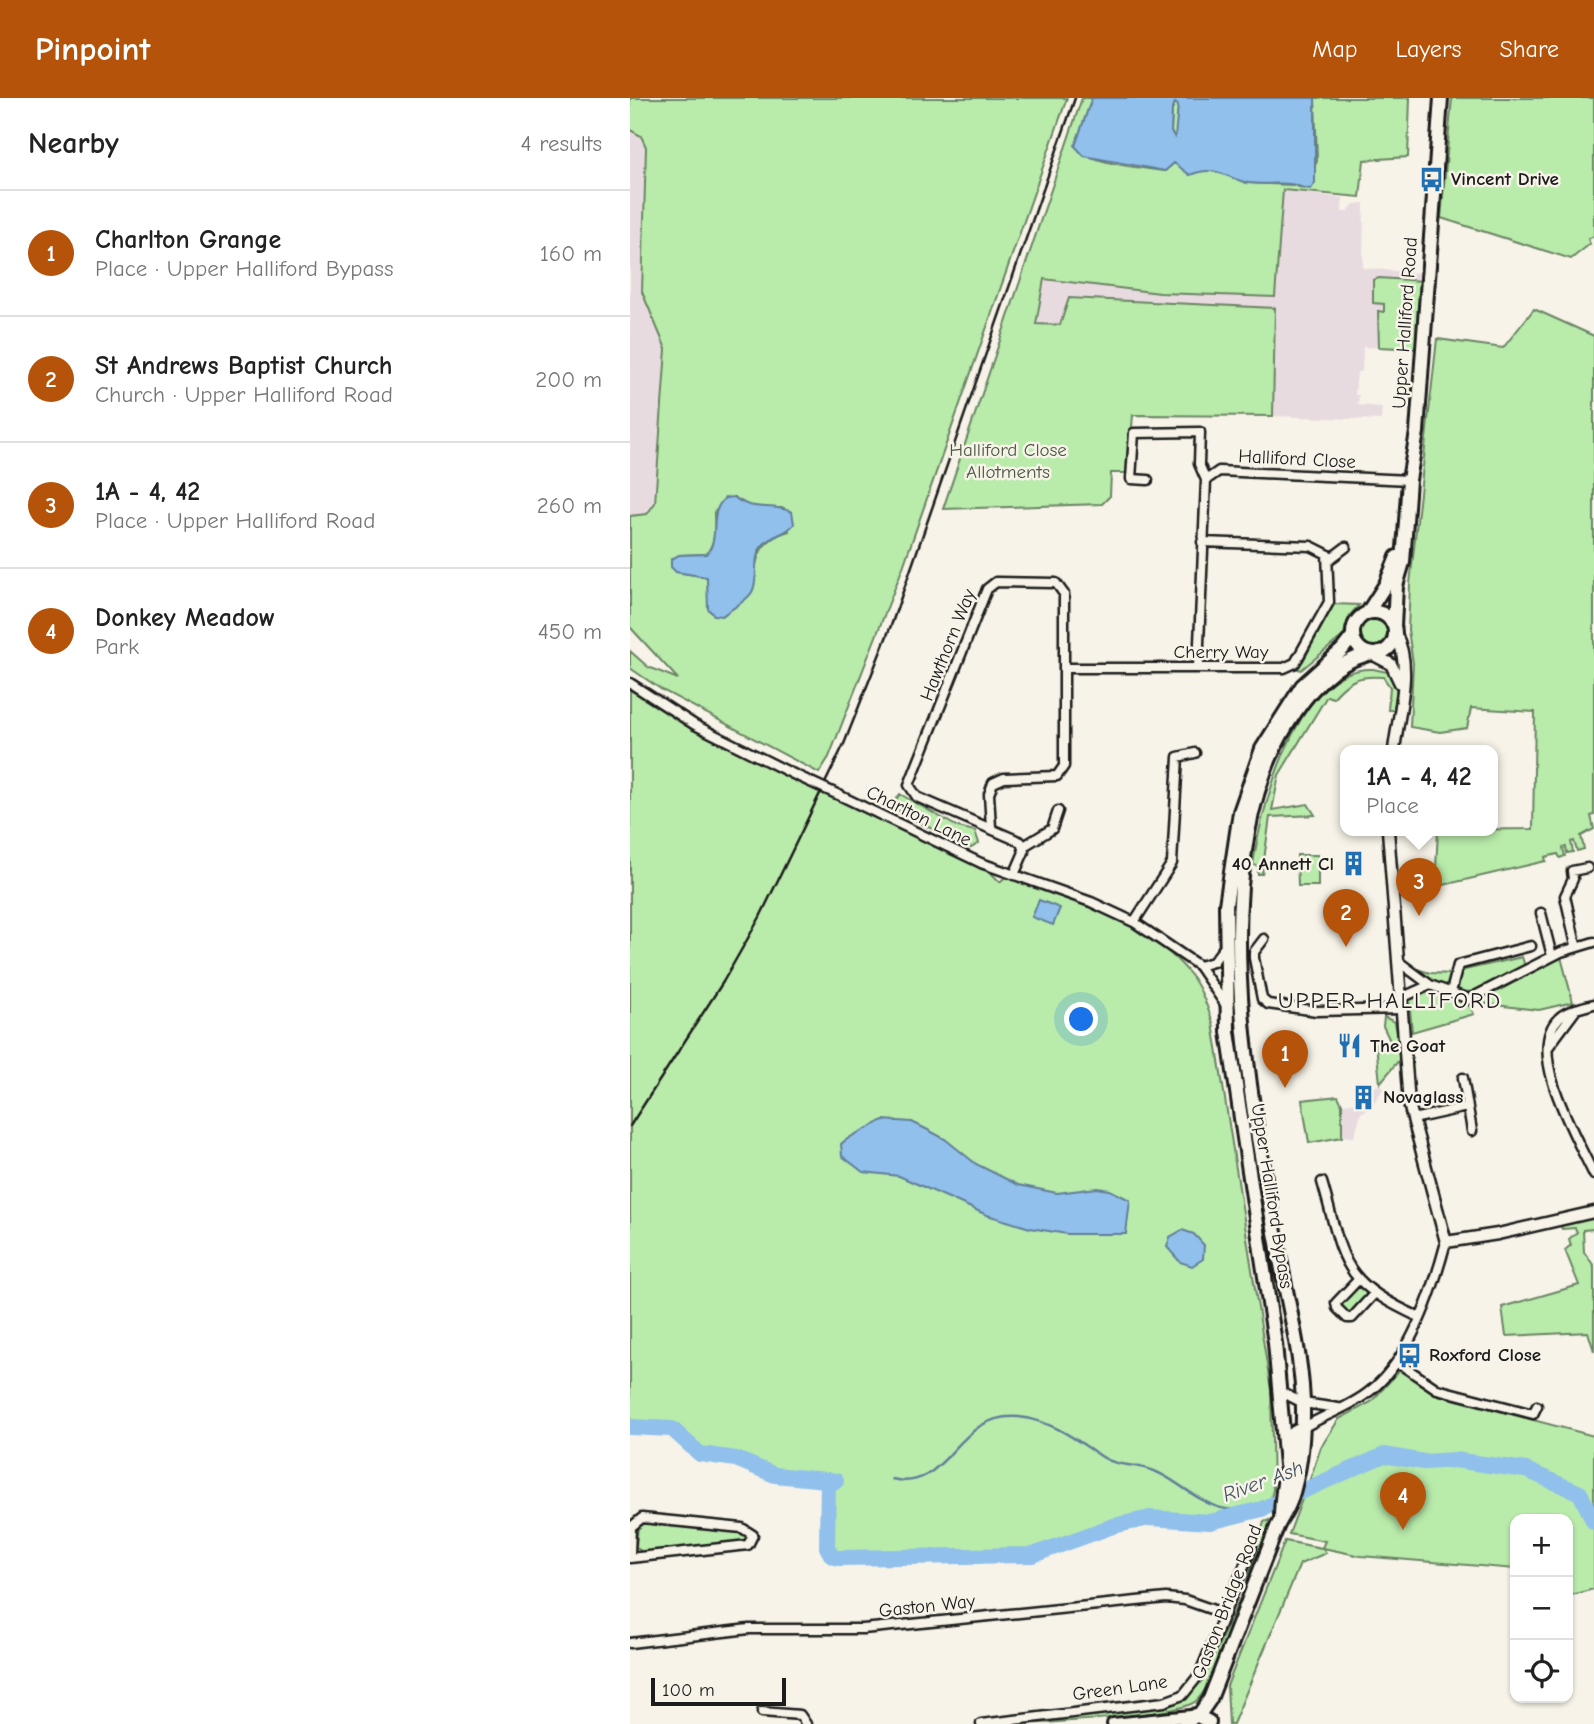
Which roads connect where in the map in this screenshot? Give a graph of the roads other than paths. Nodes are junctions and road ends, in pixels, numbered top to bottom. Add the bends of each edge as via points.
1 (1441, 98) edge
2 (1148, 480) dead end
3 (1206, 480) junction
4 (1409, 480) junction
5 (1202, 542) junction
6 (1346, 547) dead end
7 (1402, 550) junction
8 (1330, 559) junction
9 (1368, 612) junction
10 (1395, 630) junction
11 (1353, 636) junction
12 (1371, 654) junction
13 (1198, 667) junction
14 (1066, 668) junction
15 (630, 683) edge
16 (1402, 690) junction
17 (1395, 745) edge
18 (1195, 753) dead end
19 (1058, 811) dead end
20 (991, 827) junction
21 (1388, 836) edge
22 (1024, 846) junction
23 (1587, 868) dead end
24 (1014, 875) junction
25 (1541, 913) dead end
26 (1134, 922) junction
27 (1264, 939) dead end
28 (1594, 942) edge
29 (1226, 944) junction
30 (1576, 945) junction
31 (1531, 946) dead end
32 (1552, 956) junction
33 (1240, 962) junction
34 (1399, 962) junction
35 (1199, 966) junction
36 (1227, 978) junction
37 (1211, 979) junction
38 (1430, 985) junction
39 (1451, 992) junction
40 (1225, 1004) junction
41 (1401, 1004) junction
42 (1594, 1004) edge
43 (1463, 1078) dead end
44 (1467, 1107) junction
45 (1413, 1119) junction
46 (1472, 1131) dead end
47 (1594, 1175) edge
48 (1322, 1182) dead end
49 (1594, 1212) edge
50 (1446, 1242) junction
51 (1358, 1280) junction
52 (1374, 1294) junction
53 (1419, 1317) junction
54 (1397, 1362) junction
55 (1281, 1392) junction
56 (1303, 1403) junction
57 (1536, 1406) dead end
58 (1338, 1408) junction
59 (1303, 1428) junction
60 (1286, 1465) junction
61 (1287, 1496) junction
62 (1252, 1547) dead end
63 (630, 1556) edge
64 (1236, 1587) junction
65 (1252, 1592) junction
66 (1225, 1614) junction
67 (630, 1640) edge
68 (761, 1712) dead end
69 (1161, 1719) junction
70 (1199, 1720) edge
71 (806, 1724) edge
72 (981, 1724) edge
73 (1113, 1724) edge
74 (1176, 1724) edge

1 - 4 main road, Upper Halliford Road via 1417,432
2 - 3 street via 1127,479 1134,433 1200,432 1199,464
3 - 4 street, Halliford Close via 1219,471
3 - 5 street
4 - 7 main road, Upper Halliford Road
5 - 8 street via 1311,546 1324,550
5 - 13 street
6 - 8 street
7 - 9 main road, Upper Halliford Road
7 - 10 main road, Upper Halliford Road
8 - 13 street, Cherry Way via 1329,602 1295,663 1284,668
9 - 10 main road via 1385,615
9 - 11 main road via 1355,624
10 - 12 main road via 1391,646
10 - 16 street, Upper Halliford Road via 1402,652
11 - 12 main road via 1356,645
11 - 29 main road, Upper Halliford Bypass via 1292,698 1254,767 1240,812 1228,881
12 - 16 street via 1391,664
12 - 33 main road, Upper Halliford Bypass via 1339,665 1320,681 1291,718 1272,753 1247,847
13 - 14 street, Cherry Way
14 - 20 street, Hawthorn Way via 1063,771 1050,778 1004,778 993,783
14 - 20 street, Hawthorn Way via 1060,586 1050,581 991,584 909,785 916,797
15 - 24 street, Charlton Lane, bridge via 695,725
16 - 17 street, Upper Halliford Road
18 - 26 street via 1178,757 1170,869
19 - 22 street via 1052,829
20 - 22 street, Hawthorn Way
21 - 34 street
22 - 24 street
23 - 30 street via 1572,871 1565,896
24 - 26 street, Charlton Lane
25 - 32 street
26 - 35 street, Charlton Lane
27 - 41 street via 1254,958 1262,999 1268,1004 1317,1012
28 - 30 street
29 - 35 street via 1213,962
29 - 36 main road, Upper Halliford Bypass
30 - 32 street
31 - 39 street via 1458,965
32 - 39 street via 1469,999
33 - 36 street via 1237,975
33 - 56 main road, Upper Halliford Bypass via 1250,1077
34 - 38 street
34 - 41 street
35 - 37 street, Charlton Lane
36 - 37 street
36 - 40 main road, Upper Halliford Bypass
37 - 40 street, Charlton Lane
38 - 39 street
38 - 41 street
40 - 55 main road, Upper Halliford Bypass
41 - 45 street
42 - 47 street via 1562,1015 1554,1023 1547,1049 1550,1074
43 - 44 street
44 - 45 street
44 - 46 street
45 - 50 street
48 - 51 street via 1342,1254
49 - 50 street
50 - 53 street
51 - 52 street
51 - 52 street via 1336,1303 1347,1318
52 - 53 street
53 - 54 street
54 - 57 street via 1437,1389 1533,1415
54 - 58 street via 1369,1392
55 - 56 street
55 - 60 main road, Upper Halliford Bypass
56 - 58 street
56 - 59 main road, Upper Halliford Bypass
58 - 59 street
59 - 60 main road via 1294,1433
59 - 61 main road, Upper Halliford Bypass
60 - 61 main road
61 - 65 main road, Gaston Bridge Road
62 - 64 street, Green Lane
63 - 63 street via 631,1527 642,1518 742,1528 753,1535 748,1545
64 - 65 street
64 - 66 street, Green Lane
65 - 70 main road, Gaston Bridge Road
66 - 67 street, Gaston Way via 1166,1598 863,1629 749,1629
66 - 72 street, Green Lane via 1199,1675 1177,1698
68 - 71 street via 800,1715
69 - 70 main road, Green Lane
69 - 73 main road, Green Lane
69 - 74 main road, Green Lane

